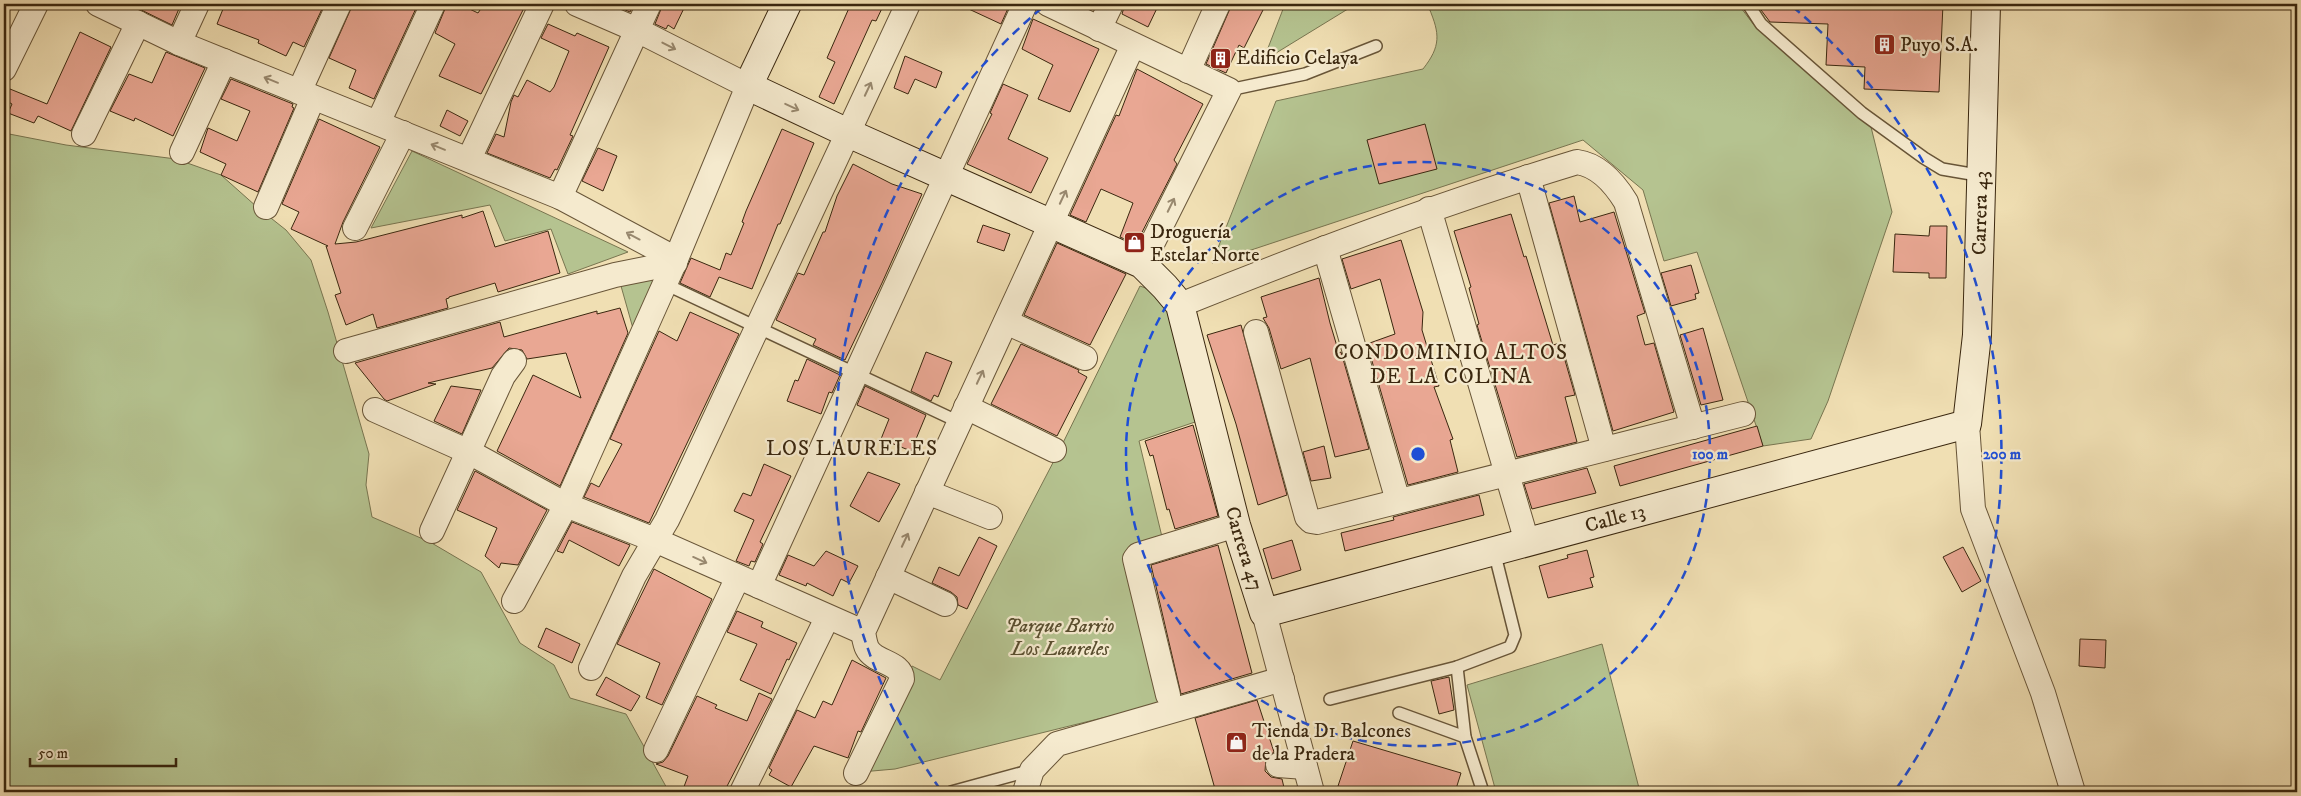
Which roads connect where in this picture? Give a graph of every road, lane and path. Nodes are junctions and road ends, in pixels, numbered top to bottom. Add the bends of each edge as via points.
1 (36, 4) edge
2 (98, 4) edge
3 (197, 4) edge
4 (339, 4) edge
5 (433, 4) edge
6 (542, 4) edge
7 (577, 4) edge
8 (649, 4) edge
9 (788, 4) edge
10 (908, 4) edge
11 (1025, 4) edge
12 (1048, 4) edge
13 (1111, 4) edge
14 (1218, 4) edge
15 (1748, 4) edge
16 (1986, 4) edge
17 (138, 23) junction
18 (1099, 28) junction
19 (636, 30) junction
20 (178, 43) junction
21 (1133, 44) junction
22 (1376, 46) dead end
23 (224, 61) junction
24 (4, 69) edge
25 (1188, 70) junction
26 (748, 86) junction
27 (1229, 90) junction
28 (306, 95) junction
29 (378, 123) junction
30 (403, 133) junction
31 (848, 133) junction
32 (84, 134) dead end
33 (182, 152) dead end
34 (469, 159) junction
35 (1983, 176) junction
36 (945, 177) junction
37 (1528, 177) junction
38 (560, 198) junction
39 (266, 207) dead end
40 (1429, 209) junction
41 (1051, 224) junction
42 (355, 228) dead end
43 (1325, 248) junction
44 (676, 261) junction
45 (1142, 264) junction
46 (665, 284) junction
47 (1180, 305) junction
48 (1006, 322) junction
49 (758, 328) junction
50 (1256, 332) dead end
51 (346, 351) dead end
52 (1085, 358) dead end
53 (514, 361) dead end
54 (857, 374) junction
55 (375, 410) dead end
56 (1743, 414) dead end
57 (963, 415) junction
58 (1967, 424) junction
59 (1693, 427) junction
60 (1604, 449) junction
61 (1054, 450) dead end
62 (469, 452) junction
63 (1507, 475) junction
64 (927, 492) junction
65 (1398, 501) junction
66 (566, 505) junction
67 (990, 517) dead end
68 (1236, 525) junction
69 (432, 531) dead end
70 (655, 540) junction
71 (1527, 542) junction
72 (1494, 551) junction
73 (888, 577) junction
74 (748, 581) junction
75 (514, 601) dead end
76 (945, 604) dead end
77 (1264, 613) junction
78 (827, 618) junction
79 (863, 632) junction
80 (1457, 667) junction
81 (591, 668) dead end
82 (1282, 679) junction
83 (1168, 695) dead end
84 (1330, 699) dead end
85 (1399, 713) dead end
86 (1465, 737) junction
87 (656, 750) dead end
88 (1278, 765) dead end
89 (1305, 767) junction
90 (856, 773) dead end
91 (1028, 781) edge
92 (742, 792) edge
93 (950, 792) edge
94 (1312, 792) edge
95 (1483, 792) edge
96 (2073, 792) edge

1 - 24 street
2 - 17 street
3 - 20 street
4 - 28 street
5 - 29 street
6 - 34 street
7 - 19 street
8 - 19 street
9 - 26 street
31 -> 10 street
11 - 36 street
12 - 18 street
13 - 18 street
14 - 25 street
15 - 35 lane via 1760,24 1862,113 1942,169
16 - 35 street, Carrera 43
17 - 20 street
17 - 32 street
18 - 21 street
19 -> 26 street
19 - 38 street
20 - 23 street
21 - 25 street
41 -> 21 street
22 - 27 lane via 1305,74
28 -> 23 street
23 - 33 street
25 - 27 street
26 -> 31 street
26 - 44 street
45 -> 27 street
28 - 29 street
28 - 39 street
29 - 30 street
34 -> 30 street
30 - 42 street
31 - 36 street
31 - 49 street
34 - 38 street
35 - 58 street, Carrera 43 via 1976,335
36 - 41 street
36 - 54 street
37 - 40 street
37 - 59 street via 1577,162 1592,166 1618,189 1626,202
37 - 60 street
44 -> 38 street
40 - 43 street
40 - 63 street
41 - 45 street
41 - 48 street
43 - 47 street
43 - 65 street
44 - 46 street
44 - 51 street via 615,275
45 - 47 street
46 - 49 lane
46 - 66 street
47 - 68 street, Carrera 47
48 - 52 street
57 -> 48 street
49 - 54 lane
49 - 70 street
50 - 65 street via 1306,516 1317,522
53 - 62 street via 503,376
54 - 57 lane
54 - 74 street
55 - 62 street
56 - 59 street
57 - 61 street
57 - 64 street
58 - 71 street, Calle 13
58 - 96 street via 1973,509 2042,693
59 - 60 street
60 - 63 street
62 - 66 street
62 - 69 street
63 - 65 street
63 - 71 street
64 - 67 street
73 -> 64 street
66 - 70 street
66 - 75 street
68 - 77 street, Carrera 47
68 - 83 street via 1135,559
70 -> 74 street
70 - 81 street via 634,576
71 - 72 street, Calle 13
72 - 77 street, Calle 13
72 - 80 lane via 1514,639 1507,650
73 - 76 street
73 - 79 street
74 - 78 street
74 - 87 street
77 - 82 street, Carrera 47
78 - 79 street
78 - 92 street
79 - 90 street via 867,649 898,669 902,680
80 - 84 lane
80 - 86 lane
82 - 89 street, Carrera 47
82 - 91 street via 1057,744
85 - 86 lane
86 - 95 lane
88 - 89 street
89 - 94 street, Carrera 47
91 - 93 lane

